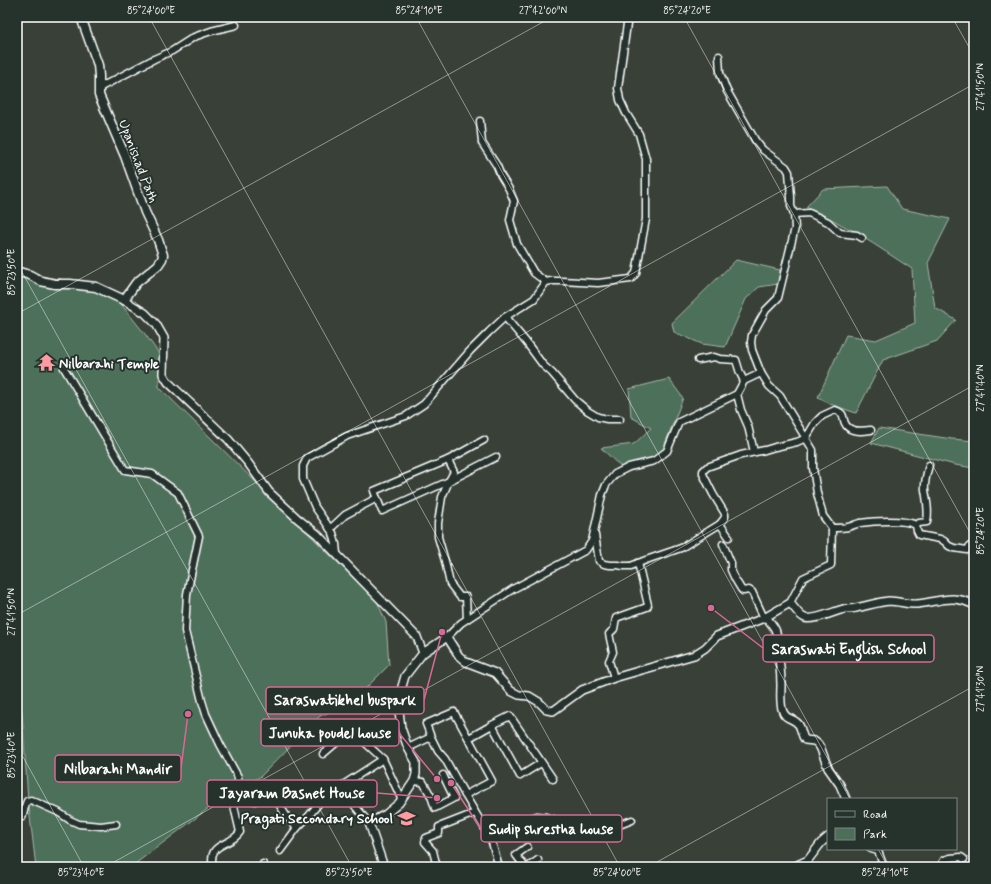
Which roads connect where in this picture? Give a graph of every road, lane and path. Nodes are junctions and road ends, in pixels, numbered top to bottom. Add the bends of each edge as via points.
1 (86, 17) edge
2 (628, 17) edge
3 (236, 25) dead end
4 (719, 56) dead end
5 (99, 88) junction
6 (480, 121) dead end
7 (794, 214) junction
8 (862, 238) dead end
9 (17, 272) edge
10 (546, 282) junction
11 (124, 300) junction
12 (505, 317) junction
13 (698, 360) dead end
14 (64, 368) dead end
15 (761, 373) junction
16 (744, 381) junction
17 (737, 394) junction
18 (620, 419) dead end
19 (871, 430) dead end
20 (806, 438) junction
21 (484, 440) dead end
22 (754, 452) junction
23 (496, 457) dead end
24 (448, 460) junction
25 (929, 465) dead end
26 (448, 481) junction
27 (377, 498) junction
28 (720, 524) junction
29 (916, 525) junction
30 (832, 528) junction
31 (330, 529) junction
32 (594, 533) junction
33 (729, 537) dead end
34 (723, 544) dead end
35 (974, 546) edge
36 (337, 554) junction
37 (638, 563) junction
38 (790, 603) junction
39 (974, 605) edge
40 (765, 618) junction
41 (467, 619) junction
42 (447, 637) junction
43 (423, 653) junction
44 (614, 678) junction
45 (492, 725) junction
46 (431, 737) junction
47 (469, 738) junction
48 (408, 748) junction
49 (323, 754) dead end
50 (383, 759) junction
51 (541, 762) junction
52 (443, 775) dead end
53 (553, 779) dead end
54 (414, 781) junction
55 (343, 785) dead end
56 (234, 794) junction
57 (464, 795) junction
58 (401, 798) dead end
59 (454, 798) junction
60 (846, 798) edge
61 (255, 801) dead end
62 (276, 801) dead end
63 (475, 812) junction
64 (17, 818) edge
65 (632, 820) dead end
66 (369, 823) junction
67 (116, 824) dead end
68 (297, 828) junction
69 (827, 838) edge
70 (491, 839) junction
71 (527, 847) dead end
72 (874, 850) edge
73 (280, 851) dead end
74 (964, 859) dead end
75 (538, 860) dead end
76 (214, 867) edge
77 (384, 867) edge
78 (437, 867) edge
79 (499, 867) edge
80 (526, 867) edge
81 (793, 867) edge
82 (884, 867) edge
83 (940, 867) edge

1 - 5 main road, Upanishad Path via 83,23 98,65
2 - 10 street via 618,88 620,100 639,134 646,159 646,219 636,273 631,279 598,283
3 - 5 street via 194,37
4 - 7 street via 720,73 727,91 755,140 789,172
5 - 11 main road, Upanishad Path via 99,96 163,255 158,265 136,283
6 - 10 street via 482,143 497,166 514,201 510,220 517,244 534,272
7 - 8 street via 809,213 828,222 840,233
7 - 15 street via 795,228 778,298 766,310 752,335 752,350
9 - 11 main road via 55,284 96,287
10 - 12 street via 534,299
11 - 36 street via 145,313 156,324 164,338 163,374 168,382 228,439 270,492
12 - 18 street via 543,365 588,411 598,417
12 - 31 street via 424,404 406,416 347,436 307,458 303,466 303,479 314,506
13 - 16 street via 714,357 736,360
14 - 56 street via 125,470 152,474 178,493 199,536 187,594 185,631 206,714 238,776
15 - 16 street
15 - 20 street via 768,386 780,396
16 - 17 street
17 - 22 street
17 - 32 street via 679,422 667,451 654,461 629,467 615,474 604,490
19 - 20 street via 851,429 846,426 841,412 835,410 822,416
20 - 22 street
20 - 30 street via 813,450 813,468 823,516
21 - 24 street
22 - 28 street via 707,467 703,471 726,515
23 - 26 street
24 - 26 street via 454,472
24 - 27 street via 374,491
25 - 29 street via 925,478 929,512 927,522
26 - 27 street via 382,511
26 - 41 street via 442,497 438,537 450,584 460,597 466,597
27 - 31 street via 345,514
28 - 33 street
28 - 37 street via 672,552
29 - 30 street via 889,521
29 - 35 street via 919,535 940,538 954,548 967,550
30 - 38 street via 831,565 803,578
31 - 36 street
32 - 37 street via 599,561 629,567
32 - 41 street via 592,542 586,550 513,589
34 - 40 street via 731,563 731,570 741,589 752,592
36 - 43 street via 417,637
37 - 44 street via 648,605 616,618 614,629 609,634 613,652 609,661
38 - 39 street via 800,616 806,619 889,601 915,604 947,598
38 - 40 street
40 - 44 street via 717,636 706,648 694,655
40 - 60 street via 776,632 784,715 795,721 805,740 818,744 828,768
41 - 42 street
42 - 43 street
42 - 44 street via 466,662 495,673 511,691 529,696 547,710 553,711 582,690
43 - 48 street via 405,676 401,690 401,728
45 - 47 street
45 - 51 street via 510,716
45 - 51 street via 520,776
46 - 47 street via 426,724 454,712
46 - 48 street
46 - 57 street
47 - 57 street via 492,782
48 - 54 street via 416,762
49 - 50 street via 351,730
50 - 55 street
50 - 58 street
51 - 53 street
52 - 59 street
54 - 59 street via 423,782 431,796 433,808
54 - 66 street via 399,802 386,814
56 - 61 street
56 - 76 street via 233,802 240,832 238,836 215,850 212,857
57 - 59 street
57 - 63 street
62 - 68 street
63 - 70 street
63 - 78 street via 439,827 439,834 426,838 425,842 433,851
64 - 67 street via 22,817 26,803 30,800 79,824
65 - 70 street via 598,830 537,816 494,834
66 - 68 street via 351,797 344,790 338,790 322,798
66 - 77 street
68 - 73 street
69 - 81 street via 808,860
70 - 79 street
71 - 80 street via 516,855
72 - 82 street via 880,854
74 - 83 street via 961,857 944,860
75 - 80 street

